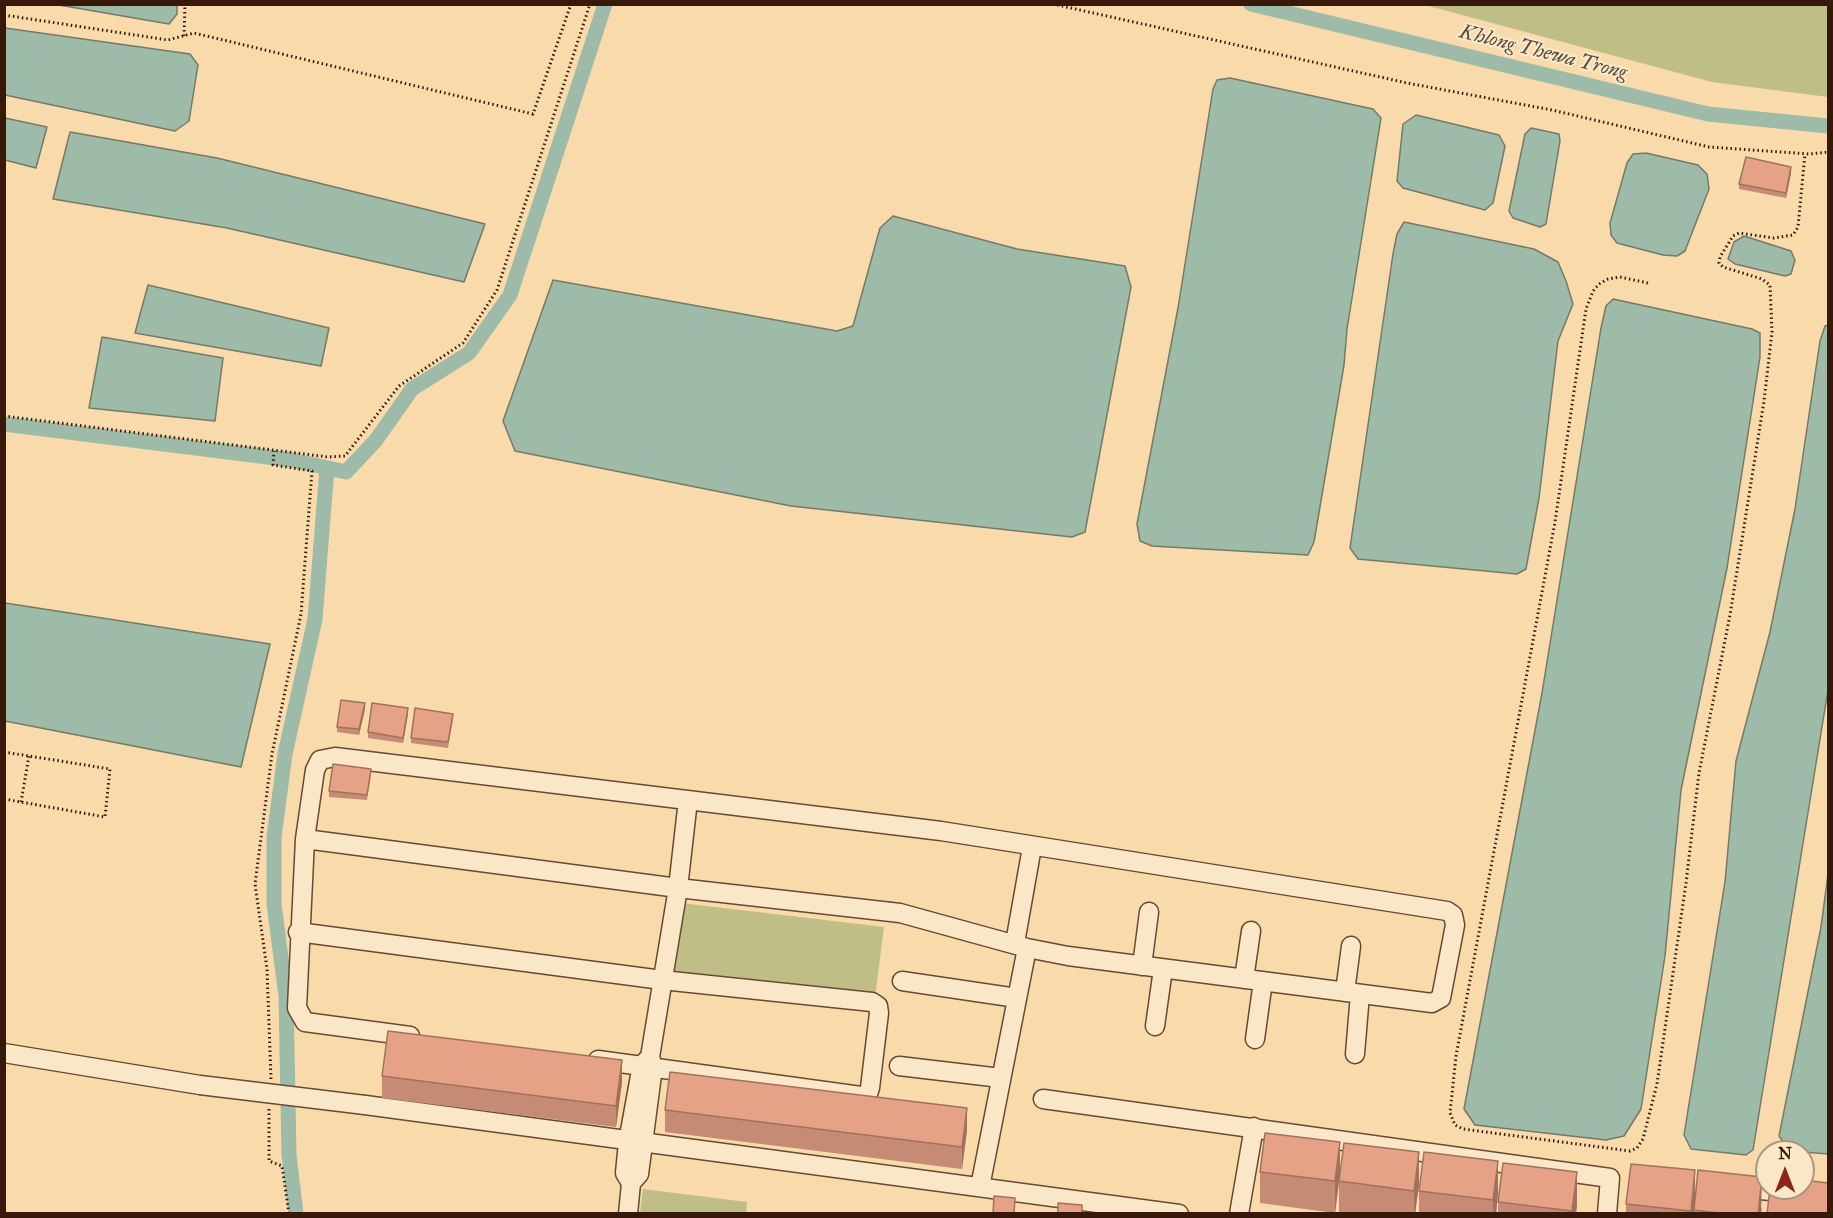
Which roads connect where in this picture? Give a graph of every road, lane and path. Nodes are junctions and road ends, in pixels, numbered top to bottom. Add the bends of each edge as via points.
1 (185, 4) edge
2 (571, 4) edge
3 (590, 4) edge
4 (1053, 4) edge
5 (4, 15) edge
6 (184, 36) junction
7 (1828, 152) edge
8 (1805, 154) junction
9 (1648, 283) dead end
10 (4, 416) edge
11 (274, 451) junction
12 (4, 752) edge
13 (29, 756) junction
14 (4, 799) edge
15 (688, 800) junction
16 (21, 802) junction
17 (305, 839) junction
18 (1032, 847) junction
19 (678, 888) junction
20 (1149, 912) dead end
21 (1251, 931) dead end
22 (298, 932) junction
23 (1021, 946) junction
24 (1351, 946) dead end
25 (1142, 966) junction
26 (1163, 969) junction
27 (1244, 979) junction
28 (662, 980) junction
29 (902, 981) dead end
30 (1263, 981) junction
31 (1352, 993) junction
32 (1017, 998) junction
33 (1155, 1026) dead end
34 (429, 1039) edge
35 (1255, 1039) dead end
36 (4, 1053) edge
37 (1356, 1054) dead end
38 (583, 1058) edge
39 (648, 1063) junction
40 (899, 1066) dead end
41 (1000, 1078) junction
42 (270, 1087) dead end
43 (1043, 1099) dead end
44 (269, 1107) dead end
45 (1254, 1127) junction
46 (636, 1143) junction
47 (1610, 1178) junction
48 (1633, 1180) edge
49 (1713, 1186) edge
50 (980, 1188) junction
51 (1828, 1196) edge
52 (1160, 1212) edge
53 (289, 1214) edge
54 (627, 1214) edge
55 (1179, 1214) edge
56 (1239, 1214) edge
57 (1608, 1214) edge

1 - 6 path
2 - 6 path via 533,114 194,33
3 - 11 path via 497,290 463,343 399,386 345,456
4 - 8 path via 1709,147
5 - 6 path via 168,40
7 - 8 path
8 - 9 path via 1798,227 1793,235 1774,238 1739,233 1720,257 1723,267 1770,285 1772,332 1730,615 1699,773 1657,1084 1643,1139 1630,1151 1463,1129 1455,1125 1450,1113 1456,1056 1555,522 1586,309 1593,291 1608,279 1620,277
10 - 11 path
11 - 42 path via 273,465 312,471 301,614 272,754 255,884 267,969
12 - 13 path
13 - 16 path
13 - 16 path via 110,769 105,817
14 - 16 path
15 - 17 street via 335,757 320,760 315,770
15 - 18 street via 941,831
15 - 19 street
17 - 19 street
17 - 22 street
18 - 23 street
18 - 31 street via 1453,915 1455,925 1437,1002
19 - 23 street via 900,913
19 - 28 street
20 - 25 street
21 - 27 street
22 - 28 street
22 - 34 street via 297,1008 305,1022
23 - 25 street
23 - 32 street
24 - 31 street
25 - 26 street
26 - 27 street
26 - 33 street
27 - 30 street
28 - 39 street
28 - 39 street via 872,1002 879,1013 870,1088 868,1094 861,1096
29 - 32 street
30 - 31 street
30 - 35 street
31 - 37 street
32 - 41 street
36 - 46 street, bridge via 200,1085
38 - 39 street
39 - 46 street
40 - 41 street
41 - 50 street
43 - 45 street
44 - 53 path via 269,1161 282,1166
45 - 47 street
45 - 56 street
46 - 50 street
46 - 54 street via 625,1173 631,1183
47 - 48 street
47 - 57 street
49 - 51 street
50 - 52 street
52 - 55 street

